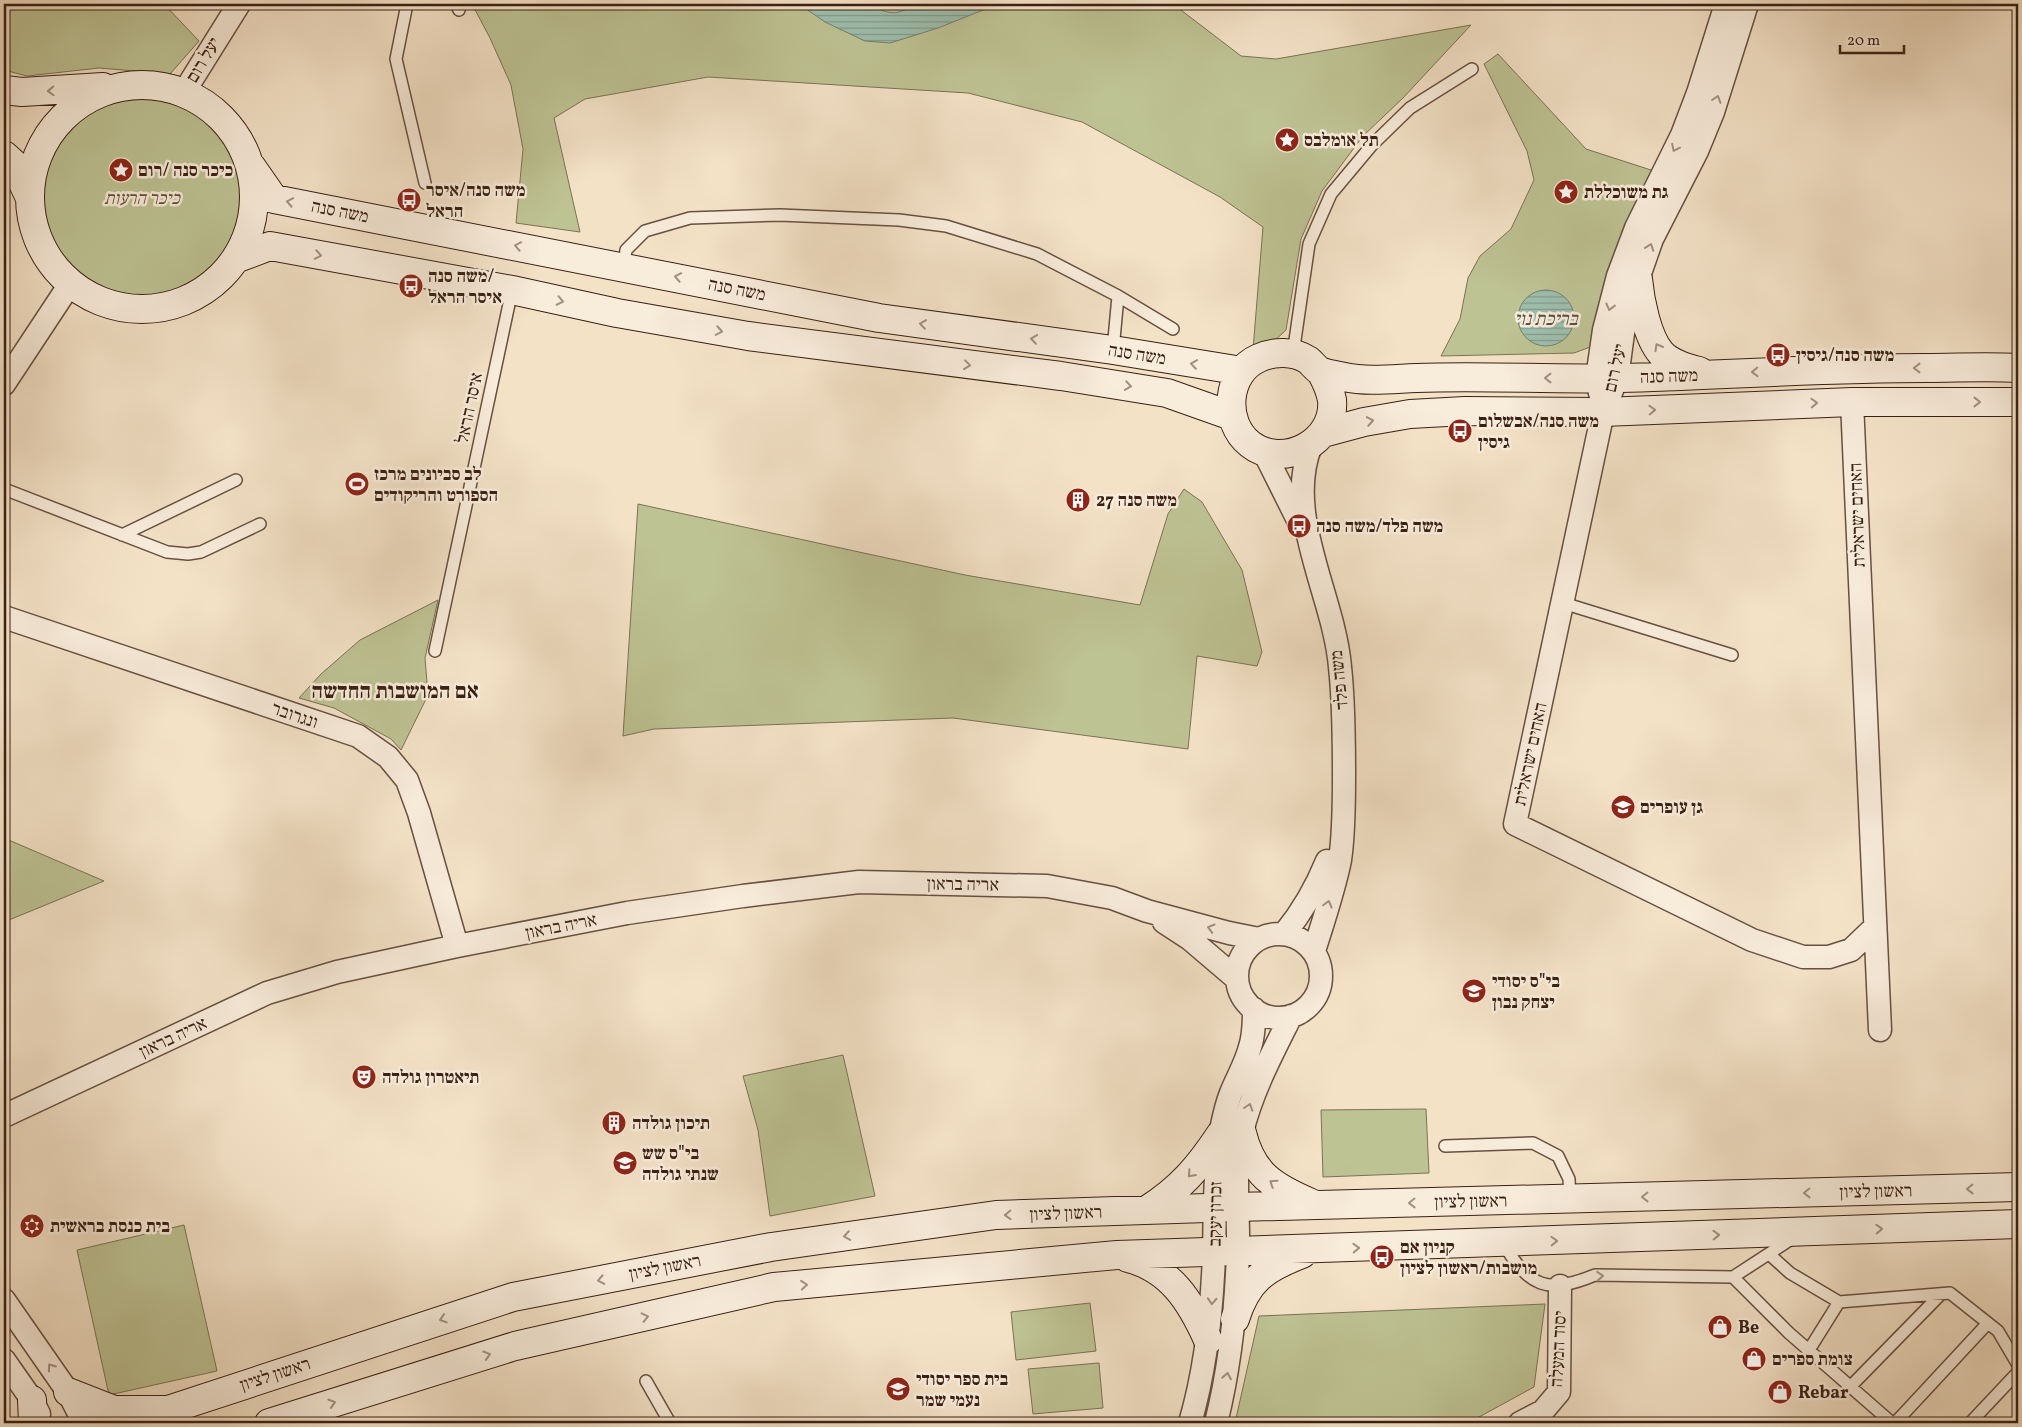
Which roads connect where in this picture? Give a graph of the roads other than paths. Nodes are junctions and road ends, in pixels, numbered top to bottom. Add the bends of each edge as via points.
1 (239, 4) edge
2 (407, 4) edge
3 (1726, 4) edge
4 (1747, 4) edge
5 (1472, 69) dead end
6 (117, 86) junction
7 (4, 90) edge
8 (184, 92) junction
9 (4, 155) edge
10 (251, 166) junction
11 (425, 183) dead end
12 (29, 196) junction
13 (238, 258) junction
14 (624, 266) junction
15 (1638, 280) junction
16 (70, 284) junction
17 (512, 290) junction
18 (1118, 296) junction
19 (1173, 329) dead end
20 (1113, 350) junction
21 (1293, 354) junction
22 (2016, 367) edge
23 (7, 371) edge
24 (1242, 371) junction
25 (1321, 372) junction
26 (1716, 374) junction
27 (1607, 378) junction
28 (1852, 402) junction
29 (2018, 402) edge
30 (1603, 412) junction
31 (1232, 416) junction
32 (1317, 439) junction
33 (1264, 452) junction
34 (236, 480) dead end
35 (4, 489) edge
36 (260, 524) dead end
37 (122, 535) junction
38 (1312, 552) junction
39 (1563, 603) junction
40 (4, 617) edge
41 (435, 651) dead end
42 (1732, 655) dead end
43 (1344, 810) junction
44 (1147, 910) junction
45 (1874, 928) junction
46 (1284, 934) junction
47 (1259, 939) junction
48 (457, 946) junction
49 (1314, 951) junction
50 (1237, 979) junction
51 (1254, 1009) junction
52 (1291, 1016) junction
53 (1880, 1030) dead end
54 (4, 1116) edge
55 (1231, 1134) junction
56 (1445, 1146) dead end
57 (2018, 1187) edge
58 (1570, 1199) junction
59 (1317, 1205) junction
60 (1225, 1207) junction
61 (1147, 1210) junction
62 (2018, 1224) edge
63 (1802, 1232) junction
64 (1503, 1242) junction
65 (1315, 1249) junction
66 (1226, 1252) junction
67 (1769, 1254) junction
68 (1117, 1255) junction
69 (1733, 1277) junction
70 (1560, 1286) junction
71 (1941, 1294) junction
72 (4, 1300) edge
73 (1839, 1302) junction
74 (1235, 1319) junction
75 (1988, 1323) junction
76 (1208, 1340) junction
77 (1808, 1350) junction
78 (4, 1360) edge
79 (2018, 1365) edge
80 (2018, 1372) edge
81 (646, 1381) dead end
82 (1850, 1387) junction
83 (68, 1392) junction
84 (168, 1410) junction
85 (36, 1416) edge
86 (84, 1423) edge
87 (142, 1423) edge
88 (269, 1423) edge
89 (670, 1423) edge
90 (1190, 1423) edge
91 (1216, 1423) edge
92 (1520, 1423) edge
93 (1894, 1423) edge
94 (1970, 1423) edge

1 - 8 street, יעל רום
2 - 11 lane via 396,59
3 -> 27 street, יעל רום via 1682,135 1636,228 1618,276 1604,330
15 -> 4 street, יעל רום via 1652,239 1713,112
5 - 21 lane via 1410,108 1372,145 1331,194 1309,244
6 -> 7 street via 22,92
6 - 8 street via 151,84
6 - 12 street via 86,98 60,119 41,146 32,170
8 - 10 street via 201,100 223,118 240,140
9 - 12 street via 14,164
10 - 13 street via 254,212
14 -> 10 street, משה סנה via 274,199
12 - 16 street via 37,236 48,259
13 - 16 street via 212,286 178,304 141,310 103,303
13 -> 17 street, משה סנה via 270,246
14 - 18 lane via 626,250 645,231 690,218 780,215 899,220 946,226 1037,254
20 -> 14 street, משה סנה via 879,318
26 -> 15 street via 1675,364 1660,353 1641,305
15 - 27 street, יעל רום
16 - 23 street
17 -> 31 street, משה סנה via 748,336 1061,376 1167,393
17 - 41 lane, איסר הראל
18 - 19 lane
18 - 20 lane
24 -> 20 street, משה סנה
21 - 24 street via 1276,353 1259,358
21 - 25 street via 1308,360
22 -> 26 street, משה סנה via 1851,368
24 - 31 street via 1231,398
27 -> 25 street, משה סנה via 1434,377 1384,380 1348,378
25 - 32 street via 1329,386 1332,402 1330,418
26 - 27 street, משה סנה
27 - 30 street, יעל רום
28 -> 29 street, משה סנה
30 -> 28 street, משה סנה
28 - 45 street, האחים ישראלית
32 -> 30 street, משה סנה via 1364,422 1410,414
30 - 39 street, האחים ישראלית
31 - 33 street via 1238,431 1250,444
32 - 33 street via 1297,452 1281,455
32 - 38 street, משה פלד via 1305,460 1302,481
33 - 38 street, משה פלד
34 - 37 lane
35 - 37 lane
36 - 37 lane via 201,552 188,554 167,552
38 - 43 street, משה פלד via 1328,602 1340,665
39 - 42 lane
39 - 45 street, האחים ישראלית via 1515,824 1752,940 1803,957 1829,957 1851,950
40 - 48 street, ונגרובר via 358,736 388,757 407,780 419,812
43 - 46 street, משה פלד via 1317,887
49 -> 43 street, משה פלד via 1340,860
47 -> 44 street, אריה בראון
44 - 48 street, אריה בראון via 1112,898 1047,886 859,882 627,913
44 - 50 street, אריה בראון via 1190,939
45 - 53 street, האחים ישראלית
46 - 47 street
46 - 49 street via 1305,942
47 - 50 street via 1242,956
48 - 54 street, אריה בראון via 337,972 267,993
49 - 52 street via 1321,970 1319,990 1304,1011
50 - 51 street via 1244,998
51 - 52 street via 1272,1017
51 - 55 street, זכרון יעקב via 1250,1048 1230,1095
55 -> 52 street, זכרון יעקב via 1250,1105
59 -> 55 street via 1288,1193 1263,1175 1246,1149
55 - 60 street, זכרון יעקב via 1238,1160
55 -> 61 street via 1187,1179
56 - 58 lane via 1533,1142 1558,1156 1569,1179
57 -> 58 street, ראשון לציון
58 -> 59 street, ראשון לציון
59 - 60 street, ראשון לציון
60 - 61 street, ראשון לציון
60 - 66 street, זכרון יעקב
61 -> 84 street, ראשון לציון via 996,1215 771,1247 513,1297
63 -> 62 street
64 -> 63 street
63 - 67 lane
65 -> 64 street
64 - 70 lane via 1528,1277
65 - 66 street
65 - 74 street via 1285,1261 1260,1277 1241,1301
66 - 68 street
66 - 74 street, זכרון יעקב
66 -> 76 street, זכרון יעקב
67 - 69 lane
67 - 73 lane via 1790,1273
68 - 76 street via 1143,1262 1161,1272 1188,1304
88 -> 68 street via 515,1346 774,1288
70 -> 69 lane via 1595,1275
69 - 77 lane
70 - 92 street, יסוד המעלה via 1559,1392 1543,1411
71 - 73 lane
71 - 75 lane via 1950,1293
71 - 82 lane
83 -> 72 street
73 - 77 lane
91 -> 74 street, זכרון יעקב via 1225,1388
75 - 79 lane via 1998,1331
75 - 93 lane
76 - 90 street, זכרון יעקב
77 - 82 lane
78 - 85 street
80 - 94 lane
81 - 89 lane
82 - 93 lane
83 - 84 street via 114,1410
83 - 86 street
84 - 87 street, ראשון לציון

